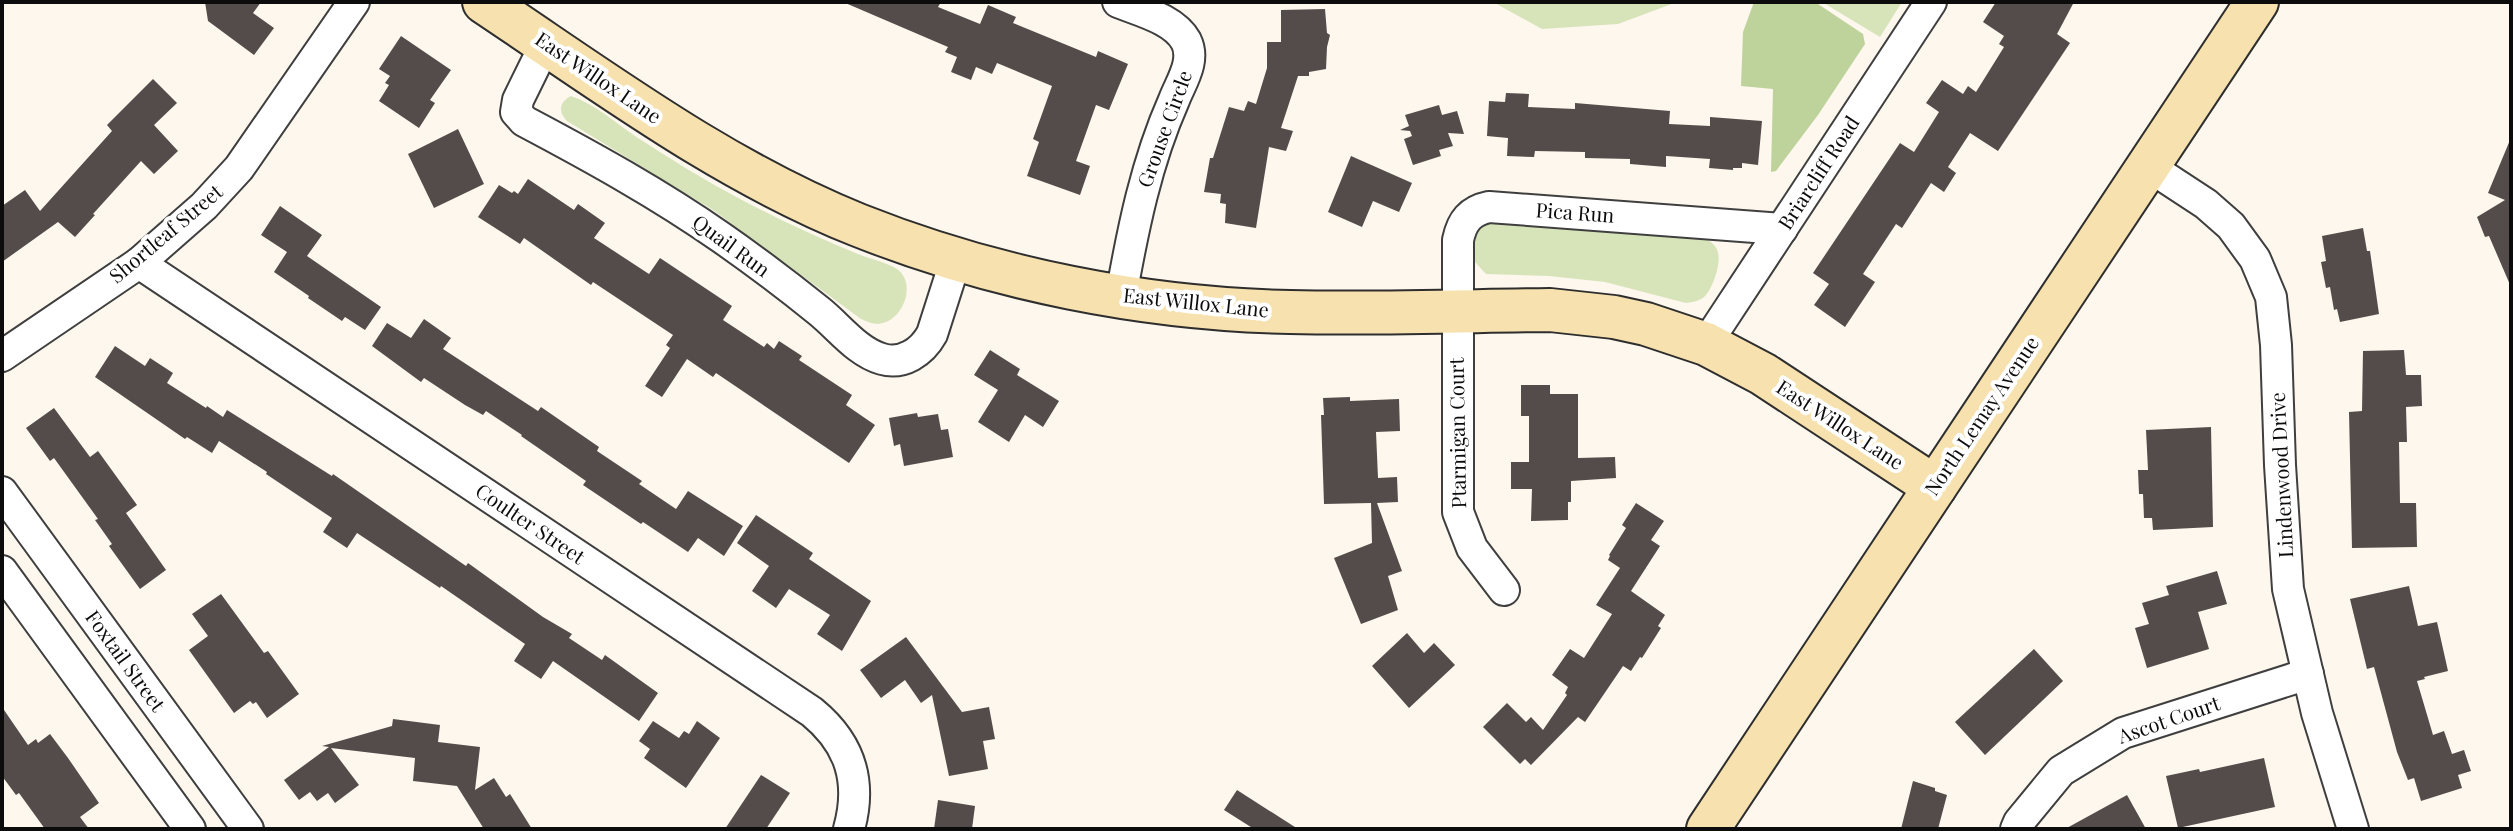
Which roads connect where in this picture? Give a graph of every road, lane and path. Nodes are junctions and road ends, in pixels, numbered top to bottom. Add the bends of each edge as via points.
1 (354, 2) edge
2 (484, 2) edge
3 (1118, 2) edge
4 (1931, 2) edge
5 (2257, 2) edge
6 (546, 43) junction
7 (2148, 166) junction
8 (1782, 229) junction
9 (956, 259) junction
10 (139, 263) junction
11 (1121, 296) junction
12 (1457, 311) junction
13 (1706, 344) junction
14 (2, 356) edge
15 (1935, 487) junction
16 (2, 492) edge
17 (2, 571) edge
18 (1504, 590) dead end
19 (2308, 674) junction
20 (190, 829) edge
21 (248, 829) edge
22 (849, 829) edge
23 (1708, 829) edge
24 (2016, 829) edge
25 (2353, 829) edge

1 - 10 street, Shortleaf Street via 239,168
2 - 6 main road, East Willox Lane
3 - 11 street, Grouse Circle via 1173,26 1186,41 1189,60 1145,178
4 - 8 street, Briarcliff Road
5 - 7 main road, North Lemay Avenue
6 - 9 main road, East Willox Lane via 761,180 858,226
6 - 9 street, Quail Run via 518,100 516,112 524,121 623,174 724,239 865,351 881,359 902,359 927,343
7 - 15 main road, North Lemay Avenue
7 - 19 street, Lindenwood Drive via 2231,226 2255,259 2271,297 2288,589
8 - 12 street, Pica Run via 1480,209 1466,219 1458,240
8 - 13 street, Briarcliff Road
9 - 11 main road, East Willox Lane
10 - 14 street, Shortleaf Street
10 - 22 street, Coulter Street via 825,722 844,747 854,776
11 - 12 main road, East Willox Lane via 1290,312
12 - 13 main road, East Willox Lane via 1582,312 1646,324
12 - 18 street, Ptarmigan Court via 1458,512 1472,548
13 - 15 main road, East Willox Lane via 1763,374
15 - 23 main road, North Lemay Avenue
16 - 21 street, Foxtail Street
17 - 20 street
19 - 24 street, Ascot Court via 2123,733 2061,771
19 - 25 street, Lindenwood Drive

